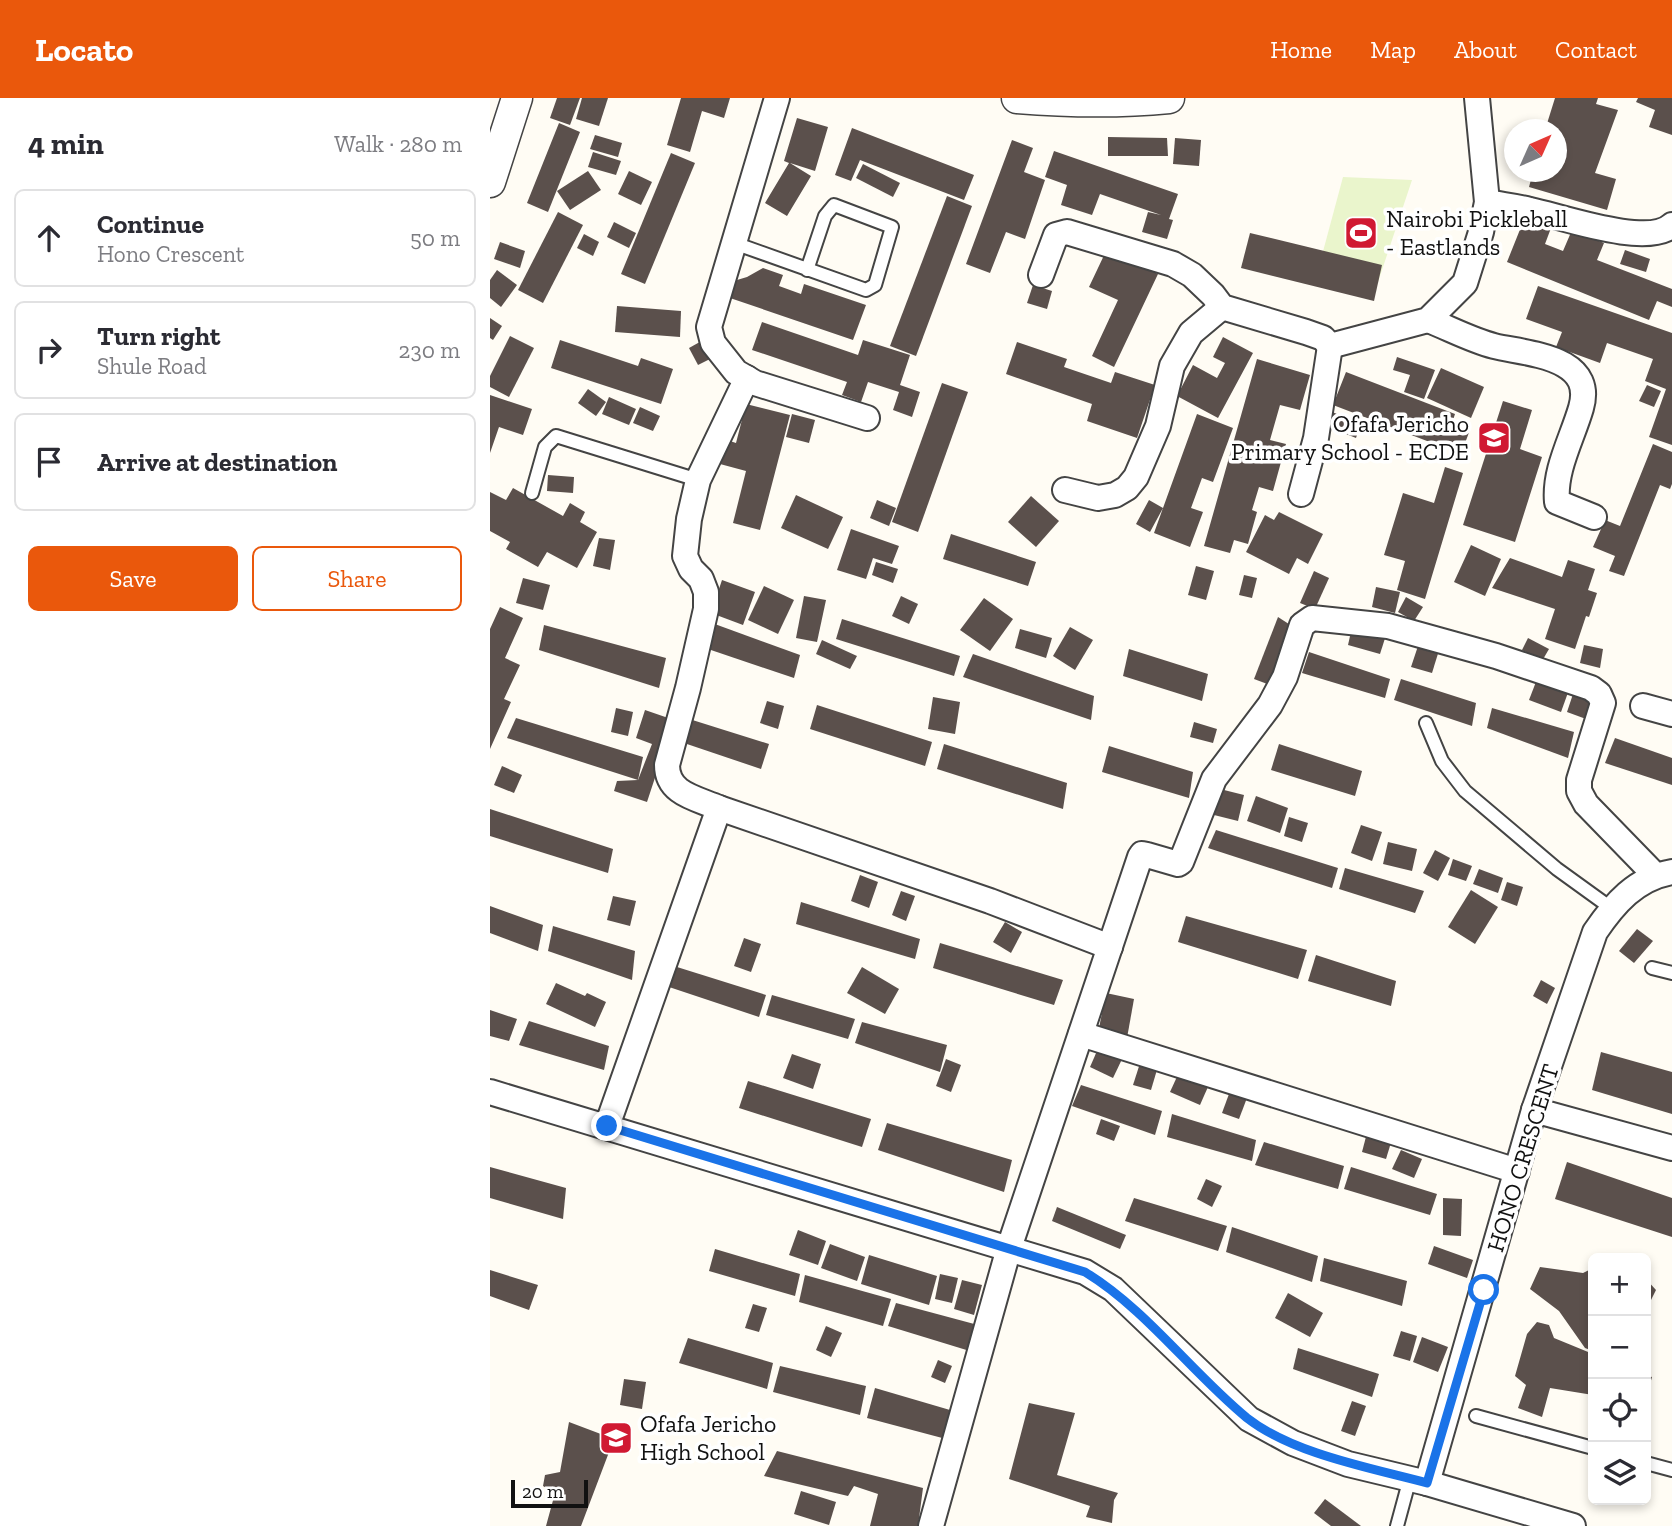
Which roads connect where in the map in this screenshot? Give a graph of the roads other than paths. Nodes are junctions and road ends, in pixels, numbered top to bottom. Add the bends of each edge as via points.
1 (517, 98) edge
2 (777, 98) edge
3 (1020, 98) edge
4 (1169, 98) edge
5 (1477, 98) edge
6 (490, 182) edge
7 (1487, 202) junction
8 (1672, 225) edge
9 (734, 243) junction
10 (807, 270) junction
11 (1041, 275) dead end
12 (1222, 307) junction
13 (1428, 320) junction
14 (1330, 346) junction
15 (747, 378) junction
16 (867, 418) dead end
17 (698, 480) junction
18 (1065, 490) dead end
19 (532, 493) dead end
20 (1301, 495) dead end
21 (1594, 517) dead end
22 (1643, 706) dead end
23 (1672, 714) edge
24 (1426, 723) dead end
25 (719, 808) junction
26 (1663, 873) edge
27 (1611, 908) junction
28 (1110, 947) junction
29 (1652, 968) dead end
30 (1672, 973) edge
31 (1081, 1034) junction
32 (490, 1093) edge
33 (1534, 1110) junction
34 (607, 1126) junction
35 (1672, 1148) edge
36 (1517, 1171) junction
37 (1009, 1248) junction
38 (1476, 1416) dead end
39 (1588, 1447) edge
40 (1651, 1464) edge
41 (1672, 1470) edge
42 (1418, 1480) junction
43 (931, 1526) edge
44 (1397, 1526) edge
45 (1573, 1526) edge

1 - 6 street
2 - 9 street
3 - 4 street via 1085,102
5 - 7 street
7 - 8 street via 1643,234
7 - 13 street via 1465,283
9 - 10 lane
9 - 15 street via 709,327 724,360
10 - 10 lane via 870,289 892,227 834,205 825,216
11 - 12 street via 1056,235 1067,232 1173,264 1192,275
12 - 14 street via 1323,338
12 - 18 street via 1191,333 1172,366 1158,426 1127,488 1098,498
13 - 14 street
13 - 21 street via 1492,345 1559,361 1578,377 1584,395 1555,482 1557,502
14 - 20 street via 1316,438
15 - 16 street
15 - 17 street
17 - 19 lane via 556,436 545,447
17 - 25 street via 685,556 701,579 706,609 667,774 676,790
22 - 23 street
24 - 27 lane via 1442,761 1465,791
25 - 28 street
25 - 34 street
26 - 27 street, HONO CRESCENT via 1629,891
26 - 28 street via 1586,804 1578,790 1603,703 1591,688 1388,626 1312,618 1301,625 1285,677 1270,705 1214,779 1181,862 1140,857
27 - 33 street, HONO CRESCENT via 1595,933
28 - 31 street
29 - 30 lane
31 - 36 street
31 - 37 street
32 - 34 street
33 - 35 street
33 - 36 street, HONO CRESCENT
34 - 37 street
36 - 42 street, HONO CRESCENT
37 - 42 street via 1085,1272 1113,1289 1249,1419 1293,1443 1348,1464
37 - 43 street
38 - 39 lane
40 - 41 lane
42 - 44 lane
42 - 45 street

